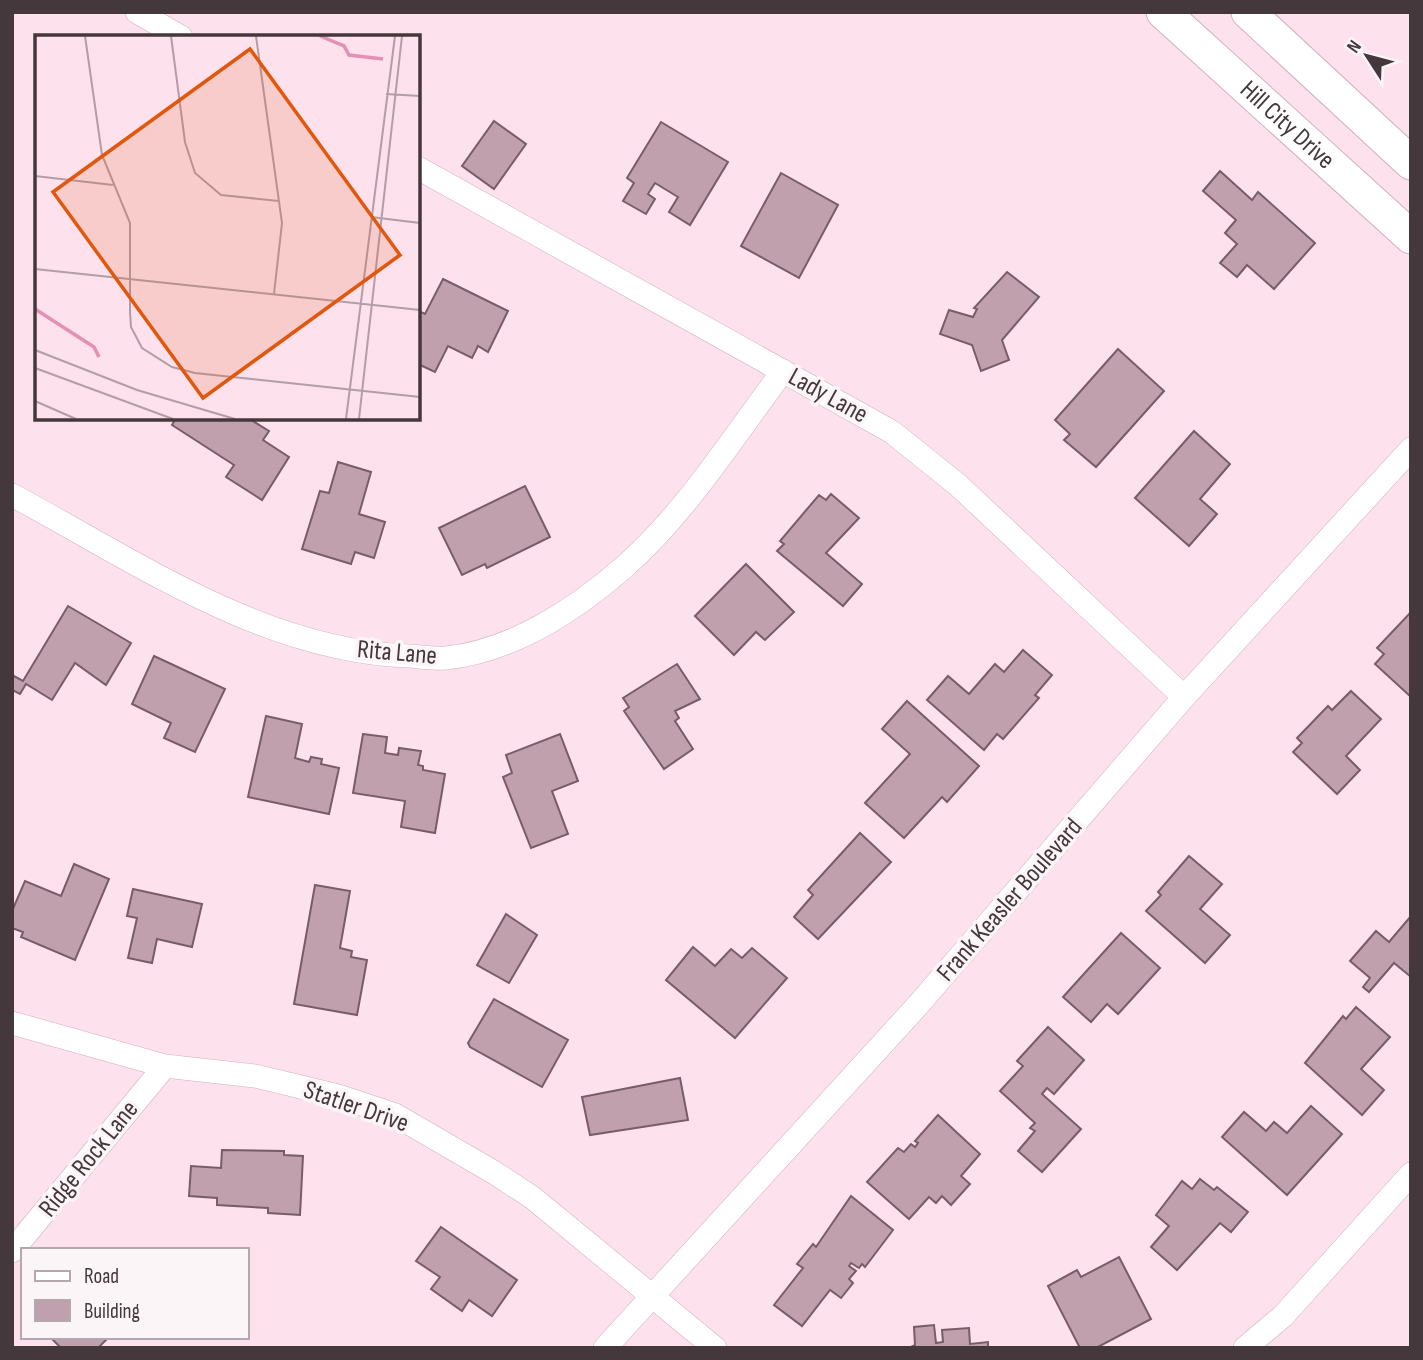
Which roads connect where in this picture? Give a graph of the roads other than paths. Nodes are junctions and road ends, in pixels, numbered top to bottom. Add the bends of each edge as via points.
1 (137, 12) edge
2 (1163, 12) edge
3 (1248, 12) edge
4 (177, 35) edge
5 (1411, 163) edge
6 (420, 170) edge
7 (1411, 237) edge
8 (783, 371) junction
9 (1411, 450) edge
10 (12, 495) edge
11 (1184, 697) junction
12 (12, 1023) edge
13 (165, 1066) junction
14 (1411, 1174) edge
15 (12, 1251) edge
16 (651, 1297) junction
17 (605, 1348) edge
18 (715, 1348) edge
19 (1245, 1348) edge

1 - 4 street
2 - 7 street, Hill City Drive
3 - 5 street
6 - 8 street, Lady Lane
8 - 10 street, Rita Lane via 683,503 624,567 563,613 508,642 447,658 379,655 322,645 268,627 209,601
8 - 11 street, Lady Lane via 892,432 958,485
9 - 11 street, Frank Keasler Boulevard
11 - 16 street, Frank Keasler Boulevard via 918,1005
12 - 13 street, Statler Drive
13 - 15 street, Ridge Rock Lane
13 - 16 street, Statler Drive via 255,1076 395,1115 533,1198
14 - 19 street via 1283,1316
16 - 17 street, Frank Keasler Boulevard
16 - 18 street, Statler Drive

